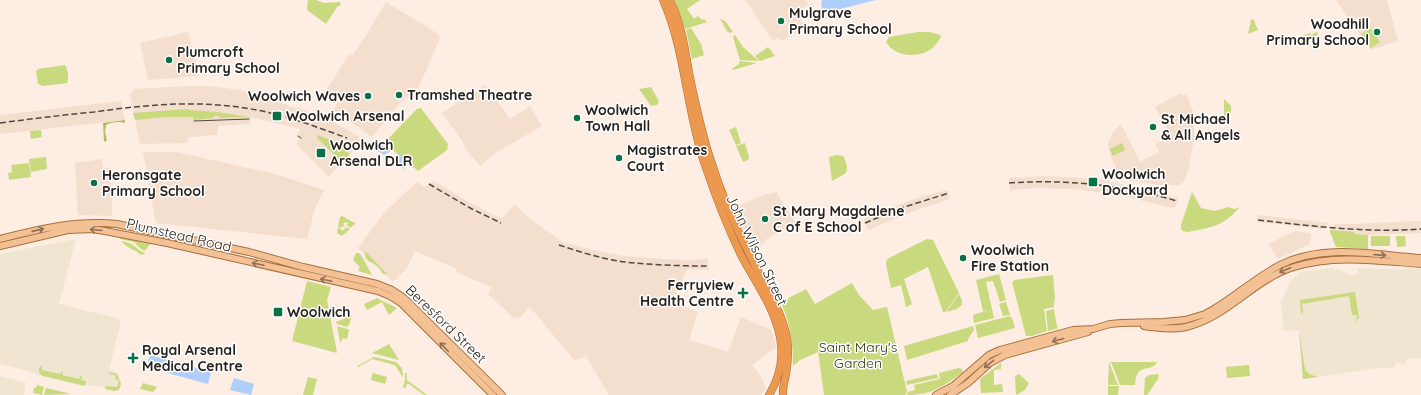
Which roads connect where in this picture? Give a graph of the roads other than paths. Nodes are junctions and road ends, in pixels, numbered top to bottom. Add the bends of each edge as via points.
1 (663, 0) edge
2 (670, 0) edge
3 (0, 239) edge
4 (0, 246) edge
5 (1421, 258) edge
6 (1421, 264) edge
7 (344, 276) joint
8 (352, 285) joint
9 (473, 372) junction
10 (493, 395) edge
11 (502, 395) edge
12 (769, 395) edge
13 (783, 395) edge
14 (936, 395) edge
15 (950, 395) edge

1 - 12 highway, John Wilson Street via 676,37 690,111 704,164 742,255 777,324 781,363
2 - 13 highway, John Wilson Street via 683,40 712,165 736,228 776,304 783,323 788,353
3 -> 7 main road, Plumstead Road via 59,225 95,222 117,224 254,253
8 -> 4 main road, Plumstead Road via 167,243 92,229 55,232
14 -> 5 main road via 953,386 989,355 1000,350 1073,330 1121,323 1185,320 1210,311 1275,268 1306,255 1335,252
6 -> 15 main road via 1343,260 1294,267 1272,277 1220,313 1193,325 1181,328 1114,325 1015,352 990,363
7 - 9 main road, Beresford Street via 377,284 404,298
9 -> 8 main road, Beresford Street via 401,303 390,296
9 - 10 main road, Beresford Street
9 - 11 main road, Beresford Street

